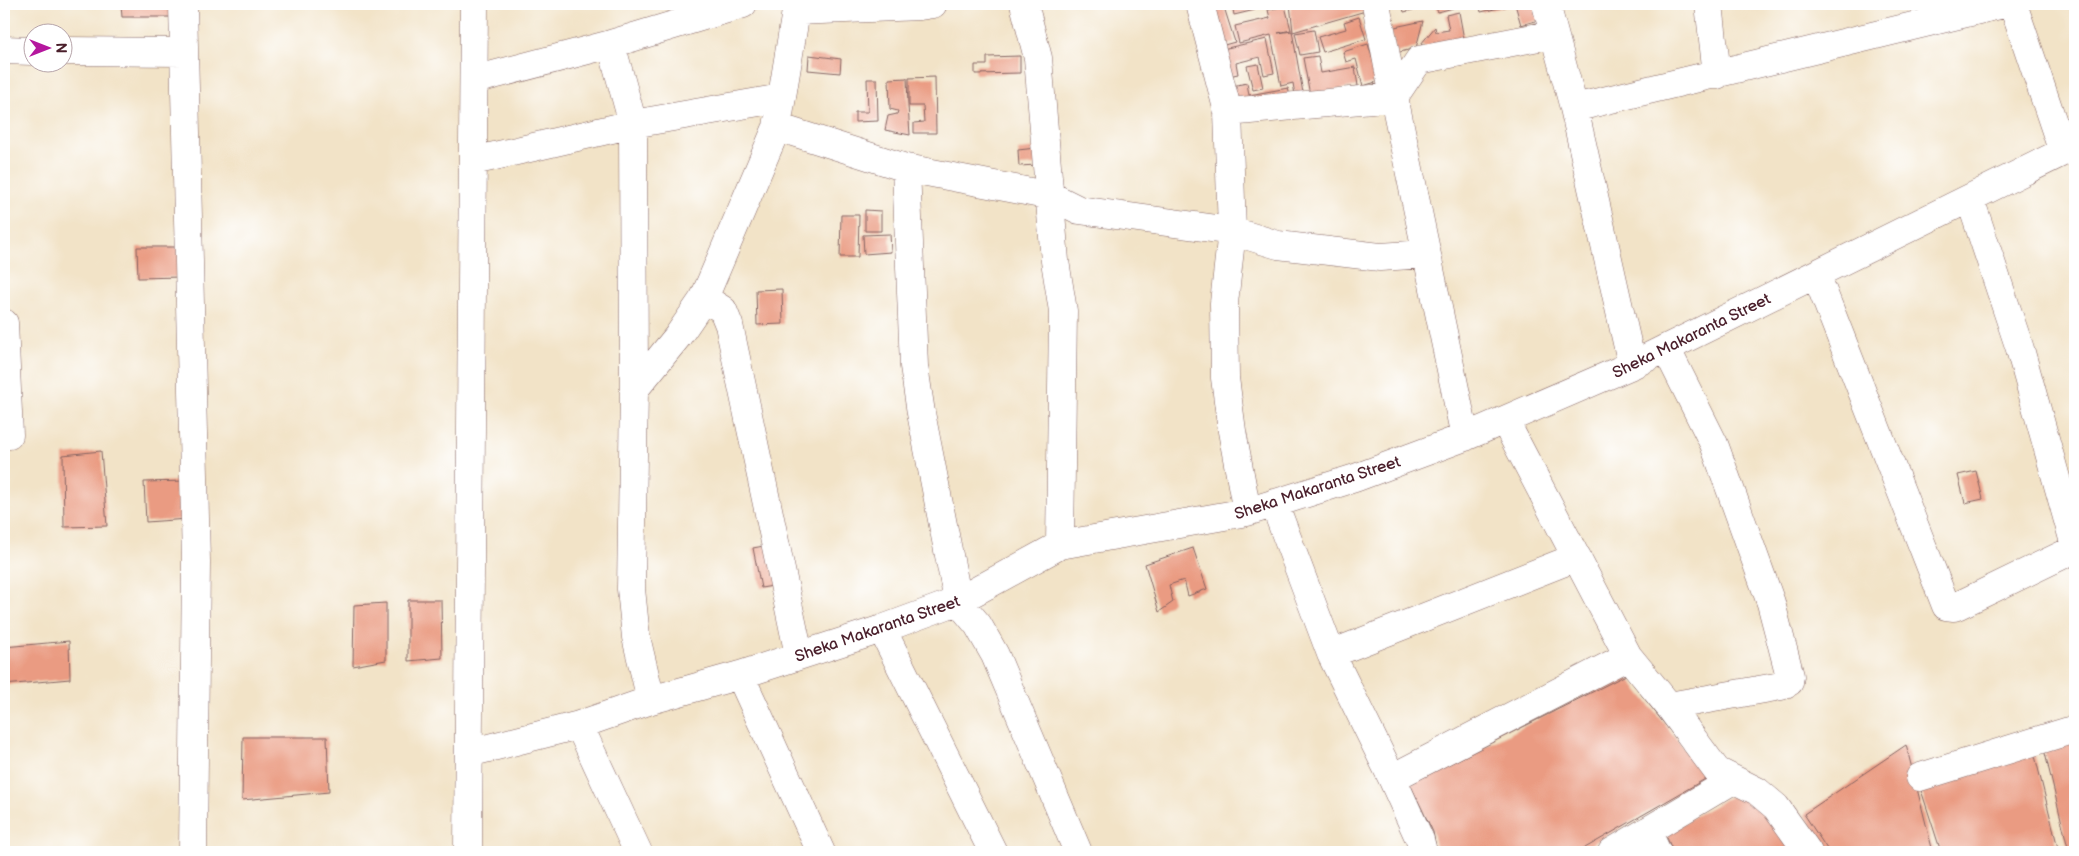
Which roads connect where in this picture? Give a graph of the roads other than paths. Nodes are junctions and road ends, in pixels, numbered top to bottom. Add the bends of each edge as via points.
1 (183, 4) edge
2 (474, 4) edge
3 (743, 4) edge
4 (933, 4) edge
5 (1024, 4) edge
6 (1200, 4) edge
7 (1376, 4) edge
8 (1546, 4) edge
9 (1708, 4) edge
10 (2004, 4) edge
11 (2013, 4) edge
12 (798, 8) edge
13 (1554, 34) junction
14 (611, 44) junction
15 (4, 50) edge
16 (22, 51) edge
17 (72, 51) edge
18 (184, 52) junction
19 (1717, 75) junction
20 (474, 80) junction
21 (1394, 97) junction
22 (781, 98) junction
23 (1574, 108) junction
24 (1228, 112) junction
25 (633, 124) junction
26 (776, 127) junction
27 (2069, 149) edge
28 (473, 161) junction
29 (906, 168) junction
30 (1051, 196) junction
31 (1970, 199) junction
32 (1232, 231) junction
33 (1426, 254) junction
34 (1816, 274) junction
35 (704, 298) junction
36 (4, 323) edge
37 (1666, 348) junction
38 (1632, 365) junction
39 (634, 390) junction
40 (1505, 421) junction
41 (9, 435) dead end
42 (1465, 437) junction
43 (1274, 503) junction
44 (1247, 512) junction
45 (1060, 545) junction
46 (2075, 548) edge
47 (1577, 557) junction
48 (958, 601) junction
49 (882, 629) junction
50 (1331, 654) junction
51 (799, 655) junction
52 (1628, 656) junction
53 (740, 675) junction
54 (651, 700) junction
55 (1669, 706) junction
56 (579, 725) junction
57 (2075, 729) edge
58 (468, 753) junction
59 (1920, 777) dead end
60 (1392, 778) junction
61 (1733, 780) junction
62 (1652, 842) edge
63 (193, 852) edge
64 (468, 852) edge
65 (638, 852) edge
66 (821, 852) edge
67 (993, 852) edge
68 (1078, 852) edge
69 (1423, 852) edge
70 (1612, 852) edge
71 (1808, 852) edge

1 - 18 street
2 - 20 street
3 - 14 street
4 - 12 street
5 - 30 street via 1038,58
6 - 24 street
7 - 21 street
8 - 13 street
9 - 19 street
10 - 19 street
11 - 27 street
12 - 22 street
13 - 21 street via 1419,60
13 - 23 street
14 - 20 street
14 - 25 street
15 - 16 street
17 - 18 street
18 - 63 street via 196,562
19 - 23 street
20 - 28 street
21 - 24 street
21 - 33 street
22 - 25 street
22 - 26 street
23 - 38 street
24 - 32 street
25 - 28 street
25 - 39 street
26 - 29 street
26 - 35 street
27 - 31 street, Sheka Makaranta Street
28 - 58 street
29 - 30 street
29 - 48 street via 914,366
30 - 32 street via 1079,210
30 - 45 street via 1063,311
31 - 34 street, Sheka Makaranta Street
31 - 46 street via 2020,349
32 - 33 street via 1278,245 1380,257
32 - 44 street via 1224,303 1225,378
33 - 42 street
34 - 37 street, Sheka Makaranta Street
34 - 46 street via 1946,606 1959,605
35 - 39 street
35 - 51 street via 722,310 729,325
36 - 41 street
37 - 38 street, Sheka Makaranta Street
37 - 55 street via 1717,453 1771,603 1790,676 1789,682 1780,686
38 - 40 street, Sheka Makaranta Street
39 - 54 street via 631,589 636,637
40 - 42 street, Sheka Makaranta Street
40 - 47 street
42 - 43 street, Sheka Makaranta Street via 1355,478
43 - 44 street, Sheka Makaranta Street
43 - 50 street
44 - 45 street, Sheka Makaranta Street
45 - 48 street, Sheka Makaranta Street
47 - 50 street
47 - 52 street
48 - 49 street, Sheka Makaranta Street
48 - 68 street via 978,625 995,655
49 - 51 street, Sheka Makaranta Street
49 - 67 street
50 - 60 street
51 - 53 street, Sheka Makaranta Street
52 - 55 street
52 - 60 street
53 - 54 street, Sheka Makaranta Street
53 - 66 street
54 - 56 street, Sheka Makaranta Street
55 - 61 street via 1717,771
56 - 58 street, Sheka Makaranta Street
56 - 65 street
57 - 59 street
58 - 64 street
60 - 69 street
61 - 62 street
61 - 71 street via 1757,791 1776,807
62 - 70 street

